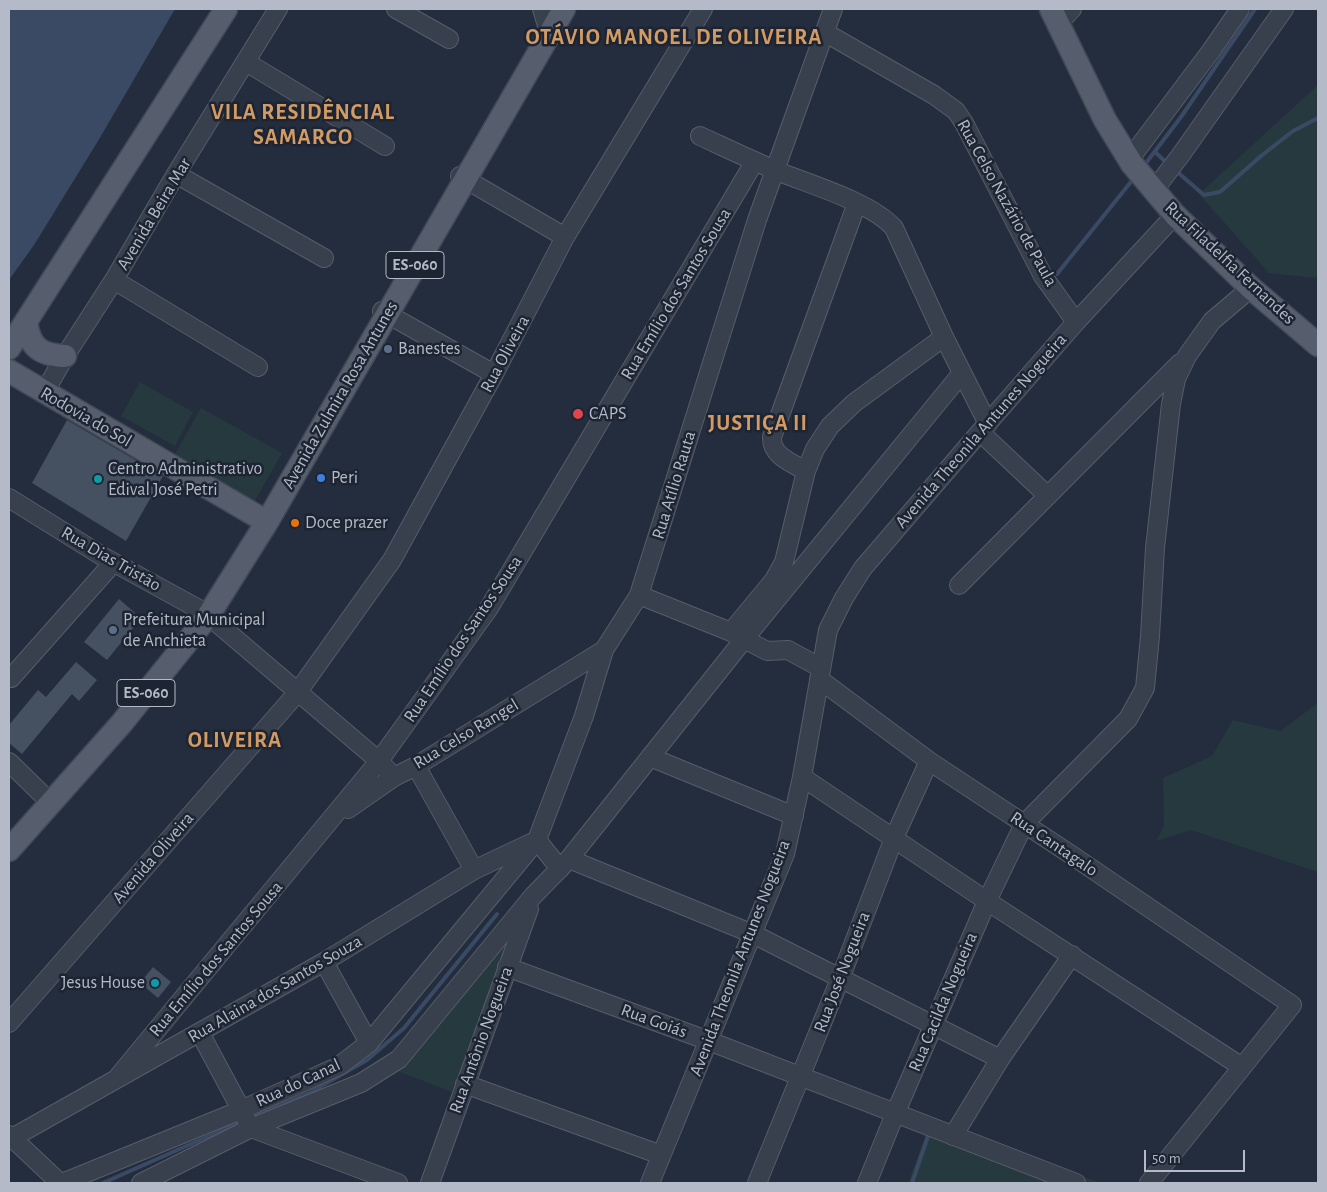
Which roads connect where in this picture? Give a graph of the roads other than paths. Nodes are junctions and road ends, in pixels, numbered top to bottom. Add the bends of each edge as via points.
1 (226, 9) edge
2 (278, 9) edge
3 (396, 9) edge
4 (564, 9) edge
5 (703, 9) edge
6 (833, 9) edge
7 (1240, 9) edge
8 (1284, 9) edge
9 (1060, 14) edge
10 (548, 18) edge
11 (826, 33) junction
12 (449, 39) dead end
13 (246, 62) junction
14 (700, 136) dead end
15 (385, 146) dead end
16 (755, 161) junction
17 (776, 170) junction
18 (1140, 173) junction
19 (176, 174) junction
20 (462, 177) junction
21 (857, 203) junction
22 (1175, 215) junction
23 (565, 237) junction
24 (324, 258) dead end
25 (114, 280) junction
26 (1252, 288) junction
27 (385, 312) junction
28 (26, 322) junction
29 (1076, 322) junction
30 (944, 337) junction
31 (1318, 345) edge
32 (9, 348) edge
33 (65, 356) junction
34 (1187, 356) junction
35 (258, 367) dead end
36 (9, 371) edge
37 (494, 374) junction
38 (962, 374) junction
39 (44, 393) junction
40 (984, 428) junction
41 (806, 471) junction
42 (1048, 496) junction
43 (9, 498) edge
44 (265, 521) junction
45 (113, 563) junction
46 (960, 585) dead end
47 (640, 596) junction
48 (206, 614) junction
49 (738, 635) junction
50 (604, 650) junction
51 (820, 674) junction
52 (9, 678) edge
53 (297, 693) junction
54 (650, 757) junction
55 (379, 761) junction
56 (929, 761) junction
57 (9, 762) edge
58 (416, 766) junction
59 (394, 777) junction
60 (802, 777) junction
61 (49, 801) junction
62 (794, 816) junction
63 (330, 823) junction
64 (1024, 824) junction
65 (894, 838) junction
66 (537, 840) junction
67 (9, 841) edge
68 (9, 850) edge
69 (564, 864) junction
70 (474, 870) junction
71 (533, 896) junction
72 (987, 900) junction
73 (753, 934) junction
74 (1072, 955) junction
75 (324, 962) junction
76 (507, 967) junction
77 (840, 979) junction
78 (9, 1023) edge
79 (933, 1026) junction
80 (200, 1033) junction
81 (709, 1041) junction
82 (369, 1043) junction
83 (1000, 1058) junction
84 (1242, 1067) junction
85 (801, 1077) junction
86 (117, 1078) junction
87 (465, 1084) junction
88 (241, 1110) junction
89 (895, 1114) junction
90 (251, 1128) junction
91 (10, 1136) edge
92 (952, 1136) junction
93 (661, 1155) junction
94 (61, 1183) edge
95 (141, 1183) edge
96 (398, 1183) edge
97 (430, 1183) edge
98 (650, 1183) edge
99 (757, 1183) edge
100 (867, 1183) edge
101 (1076, 1183) edge
102 (1149, 1183) edge

1 - 28 main road
2 - 13 street, Avenida Beira Mar
3 - 12 street
4 - 10 main road, Avenida Zulmira Rosa Antunes / ES-060
5 - 23 street, Rua Oliveira
6 - 11 street, Rua Atílio Rauta
7 - 18 street via 1211,51
8 - 18 street via 1167,172
9 - 18 main road, Rua Filadelfia Fernandes via 1104,120
10 - 20 main road, Avenida Zulmira Rosa Antunes / ES-060
11 - 17 street, Rua Atílio Rauta
11 - 29 street, Rua Celso Nazário de Paula via 956,111 1043,276
13 - 15 street
13 - 19 street, Avenida Beira Mar
14 - 16 street
16 - 17 street
16 - 55 street, Rua Emílio dos Santos Sousa via 489,608
17 - 21 street
17 - 47 street, Rua Atílio Rauta via 757,220
18 - 22 main road, Rua Filadelfia Fernandes
19 - 24 street
19 - 25 street, Avenida Beira Mar
20 - 23 street
20 - 27 main road, Avenida Zulmira Rosa Antunes / ES-060
21 - 30 street via 878,214 894,228
21 - 41 street via 772,438 771,444 778,455
22 - 26 main road, Rua Filadelfia Fernandes
22 - 29 street, Avenida Theonila Antunes Nogueira
23 - 37 street, Rua Oliveira
25 - 33 street, Avenida Beira Mar
25 - 35 street
26 - 31 main road, Rua Filadelfia Fernandes
26 - 34 street via 1212,321
27 - 37 street
27 - 44 main road, Avenida Zulmira Rosa Antunes / ES-060
28 - 32 main road
28 - 33 main road via 32,344 50,356
29 - 40 street, Avenida Theonila Antunes Nogueira
30 - 38 street
30 - 41 street via 854,403 830,426
33 - 39 street, Avenida Beira Mar
34 - 42 street
34 - 64 street, Rua Cacilda Nogueira via 1176,379 1171,404 1155,548 1145,688 1128,719
36 - 39 main road, Rodovia do Sol
37 - 53 street, Rua Oliveira via 392,560
38 - 40 street
38 - 49 street
39 - 44 main road, Rodovia do Sol
40 - 42 street
40 - 51 street, Avenida Theonila Antunes Nogueira via 862,568 828,630
41 - 49 street via 784,562
42 - 46 street
43 - 45 street, Rua Dias Tristão
44 - 48 main road, ES-060
45 - 48 street, Rua Dias Tristão
45 - 52 street
47 - 49 street
47 - 50 street, Rua Atílio Rauta
48 - 53 street, Rua Dias Tristão
48 - 61 main road, ES-060
49 - 51 street via 767,651 788,650
49 - 54 street
50 - 58 street, Rua Celso Rangel
50 - 66 street, Rua Atílio Rauta via 584,716
51 - 56 street, Rua Cantagalo
51 - 60 street, Avenida Theonila Antunes Nogueira
53 - 55 street, Rua Dias Tristão
53 - 78 street, Avenida Oliveira
54 - 62 street
54 - 69 street
55 - 59 street, Rua Dias Tristão
55 - 63 street, Rua Emílio dos Santos Sousa
56 - 64 street, Rua Cantagalo
56 - 65 street, Rua José Nogueira
57 - 61 street
58 - 59 street, Rua Celso Rangel
58 - 70 street
59 - 63 street, Rua Celso Rangel
60 - 62 street, Avenida Theonila Antunes Nogueira
60 - 65 street
61 - 67 main road, ES-060
61 - 68 main road, ES-060
62 - 73 street, Avenida Theonila Antunes Nogueira via 784,854
63 - 86 street, Rua Emílio dos Santos Sousa
64 - 72 street, Rua Cacilda Nogueira
64 - 84 street, Rua Cantagalo via 1292,1005
65 - 72 street
65 - 77 street, Rua José Nogueira
66 - 69 street
66 - 70 street, Rua Alaina dos Santos Souza
66 - 82 street, Rua do Canal
69 - 71 street
69 - 73 street
70 - 75 street, Rua Alaina dos Santos Souza
71 - 76 street, Rua Antônio Nogueira
71 - 90 street, Rua do Canal via 399,1059 360,1083
72 - 74 street
72 - 79 street, Rua Cacilda Nogueira
73 - 77 street
73 - 81 street, Avenida Theonila Antunes Nogueira
74 - 83 street
74 - 84 street
75 - 80 street, Rua Alaina dos Santos Souza
75 - 82 street
76 - 81 street, Rua Goiás
76 - 87 street, Rua Antônio Nogueira
77 - 79 street
77 - 85 street, Rua José Nogueira
79 - 83 street
79 - 89 street, Rua Cacilda Nogueira
80 - 86 street, Rua Alaina dos Santos Souza
80 - 88 street
81 - 85 street, Rua Goiás
81 - 93 street, Avenida Theonila Antunes Nogueira
82 - 88 street, Rua do Canal via 339,1066
83 - 92 street
84 - 102 street
85 - 89 street, Rua Goiás
85 - 99 street, Rua José Nogueira
86 - 91 street, Rua Alaina dos Santos Souza
87 - 93 street
87 - 97 street, Rua Antônio Nogueira
88 - 90 street
88 - 94 street, Rua do Canal
89 - 92 street, Rua Goiás
89 - 100 street, Rua Cacilda Nogueira
90 - 95 street, Rua do Canal
90 - 96 street
91 - 94 street
92 - 101 street, Rua Goiás
93 - 98 street, Avenida Theonila Antunes Nogueira

